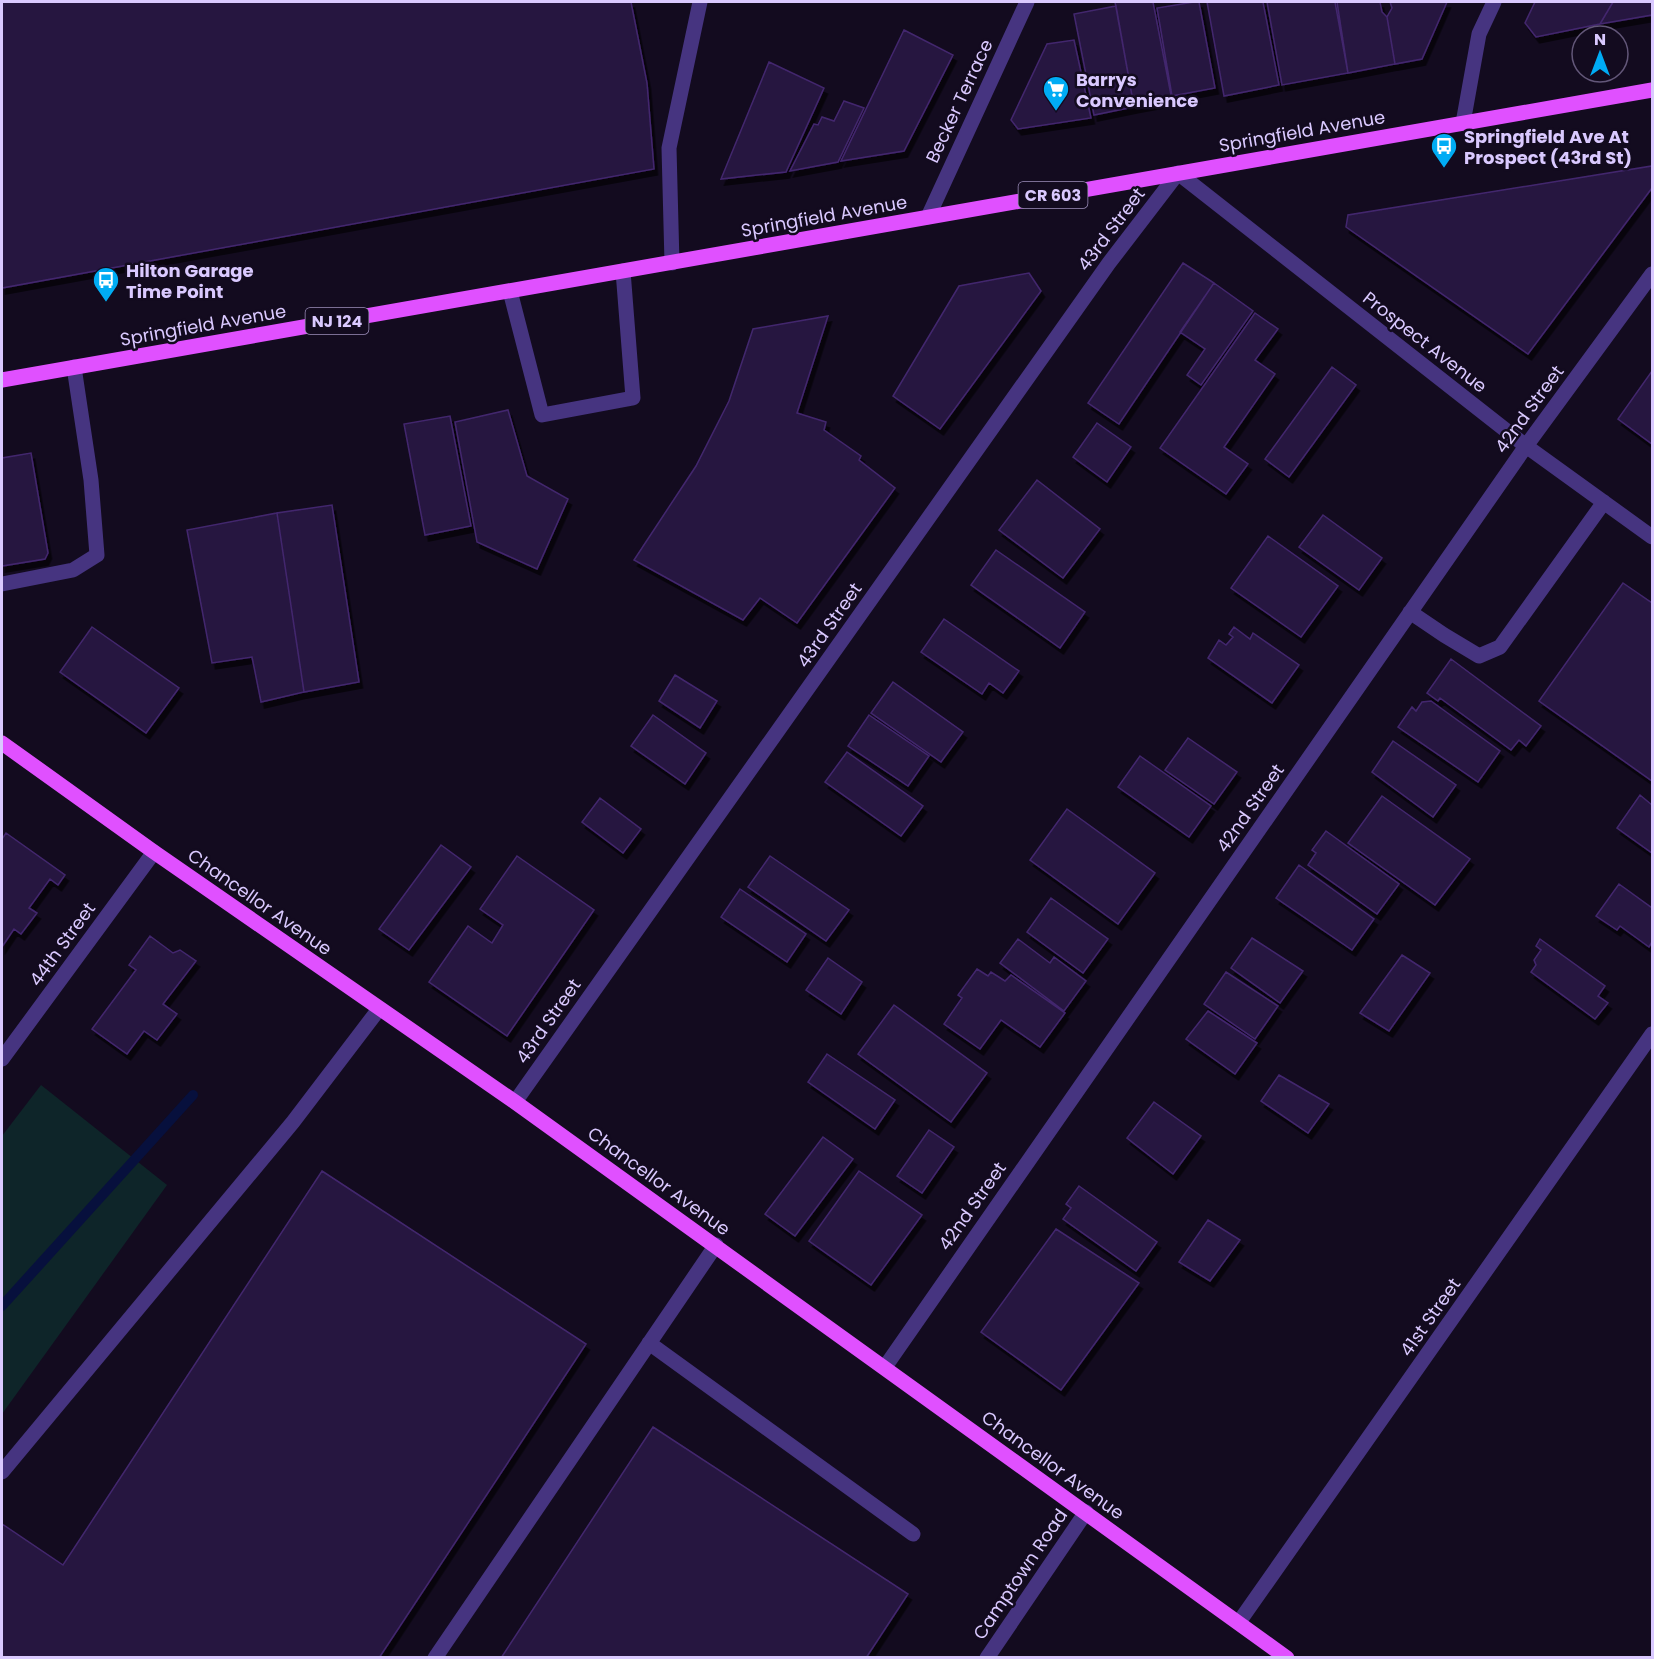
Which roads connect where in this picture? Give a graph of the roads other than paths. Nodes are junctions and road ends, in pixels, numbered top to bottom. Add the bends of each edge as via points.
1 (700, 2) edge
2 (1027, 2) edge
3 (1494, 2) edge
4 (1653, 90) edge
5 (1463, 123) junction
6 (1178, 173) junction
7 (928, 217) junction
8 (717, 255) joint
9 (672, 263) junction
10 (623, 271) junction
11 (1653, 274) edge
12 (510, 291) junction
13 (74, 367) junction
14 (2, 380) edge
15 (1526, 446) junction
16 (1604, 502) junction
17 (1653, 537) edge
18 (2, 584) edge
19 (1410, 612) junction
20 (2, 743) edge
21 (154, 852) junction
22 (379, 1009) junction
23 (1653, 1034) edge
24 (2, 1059) edge
25 (515, 1102) junction
26 (716, 1245) junction
27 (649, 1343) junction
28 (885, 1367) junction
29 (2, 1472) edge
30 (1086, 1512) junction
31 (913, 1534) dead end
32 (1239, 1623) junction
33 (435, 1658) edge
34 (987, 1658) edge
35 (1287, 1658) edge

1 - 9 street via 669,148
2 - 7 street, Becker Terrace
3 - 5 street via 1479,34
4 - 5 main road, Springfield Avenue / CR 603
5 - 6 main road, Springfield Avenue / CR 603
6 - 7 main road, Springfield Avenue / CR 603
6 - 15 street, Prospect Avenue
6 - 25 street, 43rd Street via 1108,263
7 - 8 main road, Springfield Avenue / CR 603
8 - 9 main road, Springfield Avenue / NJ 124
9 - 10 main road, Springfield Avenue / NJ 124
10 - 12 main road, Springfield Avenue / NJ 124
10 - 12 street via 633,398 542,415
11 - 15 street, 42nd Street
12 - 13 main road, Springfield Avenue / NJ 124
13 - 14 main road, Springfield Avenue / NJ 124
13 - 18 street via 92,480 97,555 74,570
15 - 16 street, Prospect Avenue
15 - 19 street, 42nd Street
16 - 17 street, Prospect Avenue
16 - 19 street via 1500,647 1479,656
19 - 28 street, 42nd Street
20 - 21 main road, Chancellor Avenue
21 - 22 main road, Chancellor Avenue
21 - 24 street, 44th Street
22 - 25 main road, Chancellor Avenue
22 - 29 street via 293,1122
23 - 32 street, 41st Street
25 - 26 main road, Chancellor Avenue
26 - 27 street
26 - 28 main road, Chancellor Avenue
27 - 31 street
27 - 33 street
28 - 30 main road, Chancellor Avenue
30 - 32 main road, Chancellor Avenue
30 - 34 street, Camptown Road
32 - 35 main road, Chancellor Avenue

